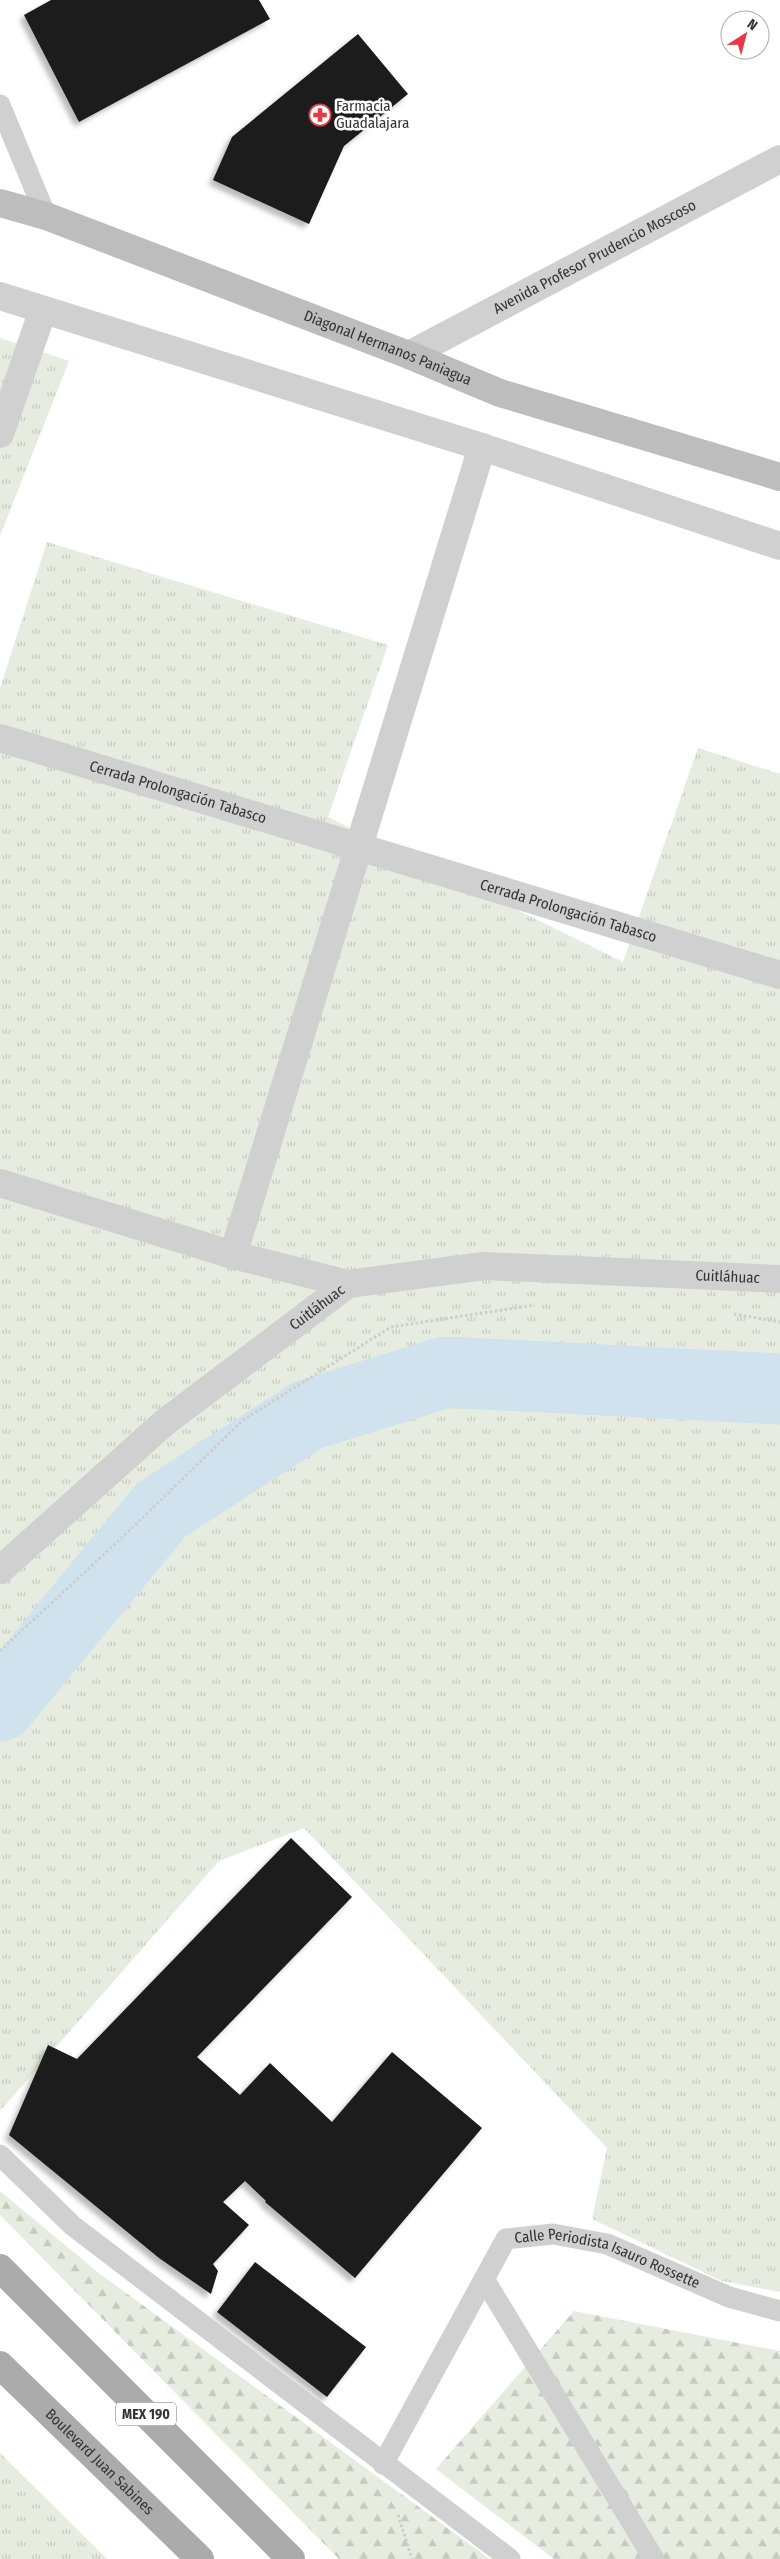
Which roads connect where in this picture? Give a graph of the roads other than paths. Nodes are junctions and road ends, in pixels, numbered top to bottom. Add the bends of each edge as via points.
1 (0, 105) edge
2 (780, 158) edge
3 (0, 203) edge
4 (46, 216) junction
5 (0, 296) edge
6 (43, 310) junction
7 (409, 355) junction
8 (0, 434) edge
9 (482, 448) junction
10 (780, 478) edge
11 (780, 546) edge
12 (0, 738) edge
13 (358, 845) junction
14 (780, 975) edge
15 (0, 1183) edge
16 (233, 1255) junction
17 (780, 1279) edge
18 (348, 1284) junction
19 (0, 1570) edge
20 (0, 2155) edge
21 (0, 2268) edge
22 (484, 2279) junction
23 (780, 2311) edge
24 (0, 2365) edge
25 (383, 2464) junction
26 (200, 2559) edge
27 (291, 2559) edge
28 (510, 2559) edge
29 (654, 2559) edge

1 - 4 lane
2 - 7 street, Avenida Profesor Prudencio Moscoso
3 - 4 main road, Diagonal Hermanos Paniagua
4 - 7 main road, Diagonal Hermanos Paniagua
5 - 6 street
6 - 8 street
6 - 9 street
7 - 10 main road, Diagonal Hermanos Paniagua via 500,393
9 - 11 street
9 - 13 street
12 - 13 street, Cerrada Prolongación Tabasco
13 - 14 street, Cerrada Prolongación Tabasco
13 - 16 street
15 - 16 street
16 - 18 street
17 - 18 street, Cuitláhuac via 484,1266
18 - 19 street, Cuitláhuac via 164,1424
20 - 25 lane via 72,2226
21 - 27 main road, MEX 190
22 - 23 lane, Calle Periodista Isauro Rossette via 506,2239 553,2234 607,2244 729,2297
22 - 25 lane, Calle Periodista Isauro Rossette
22 - 29 lane
24 - 26 main road, Boulevard Juan Sabines
25 - 28 lane

